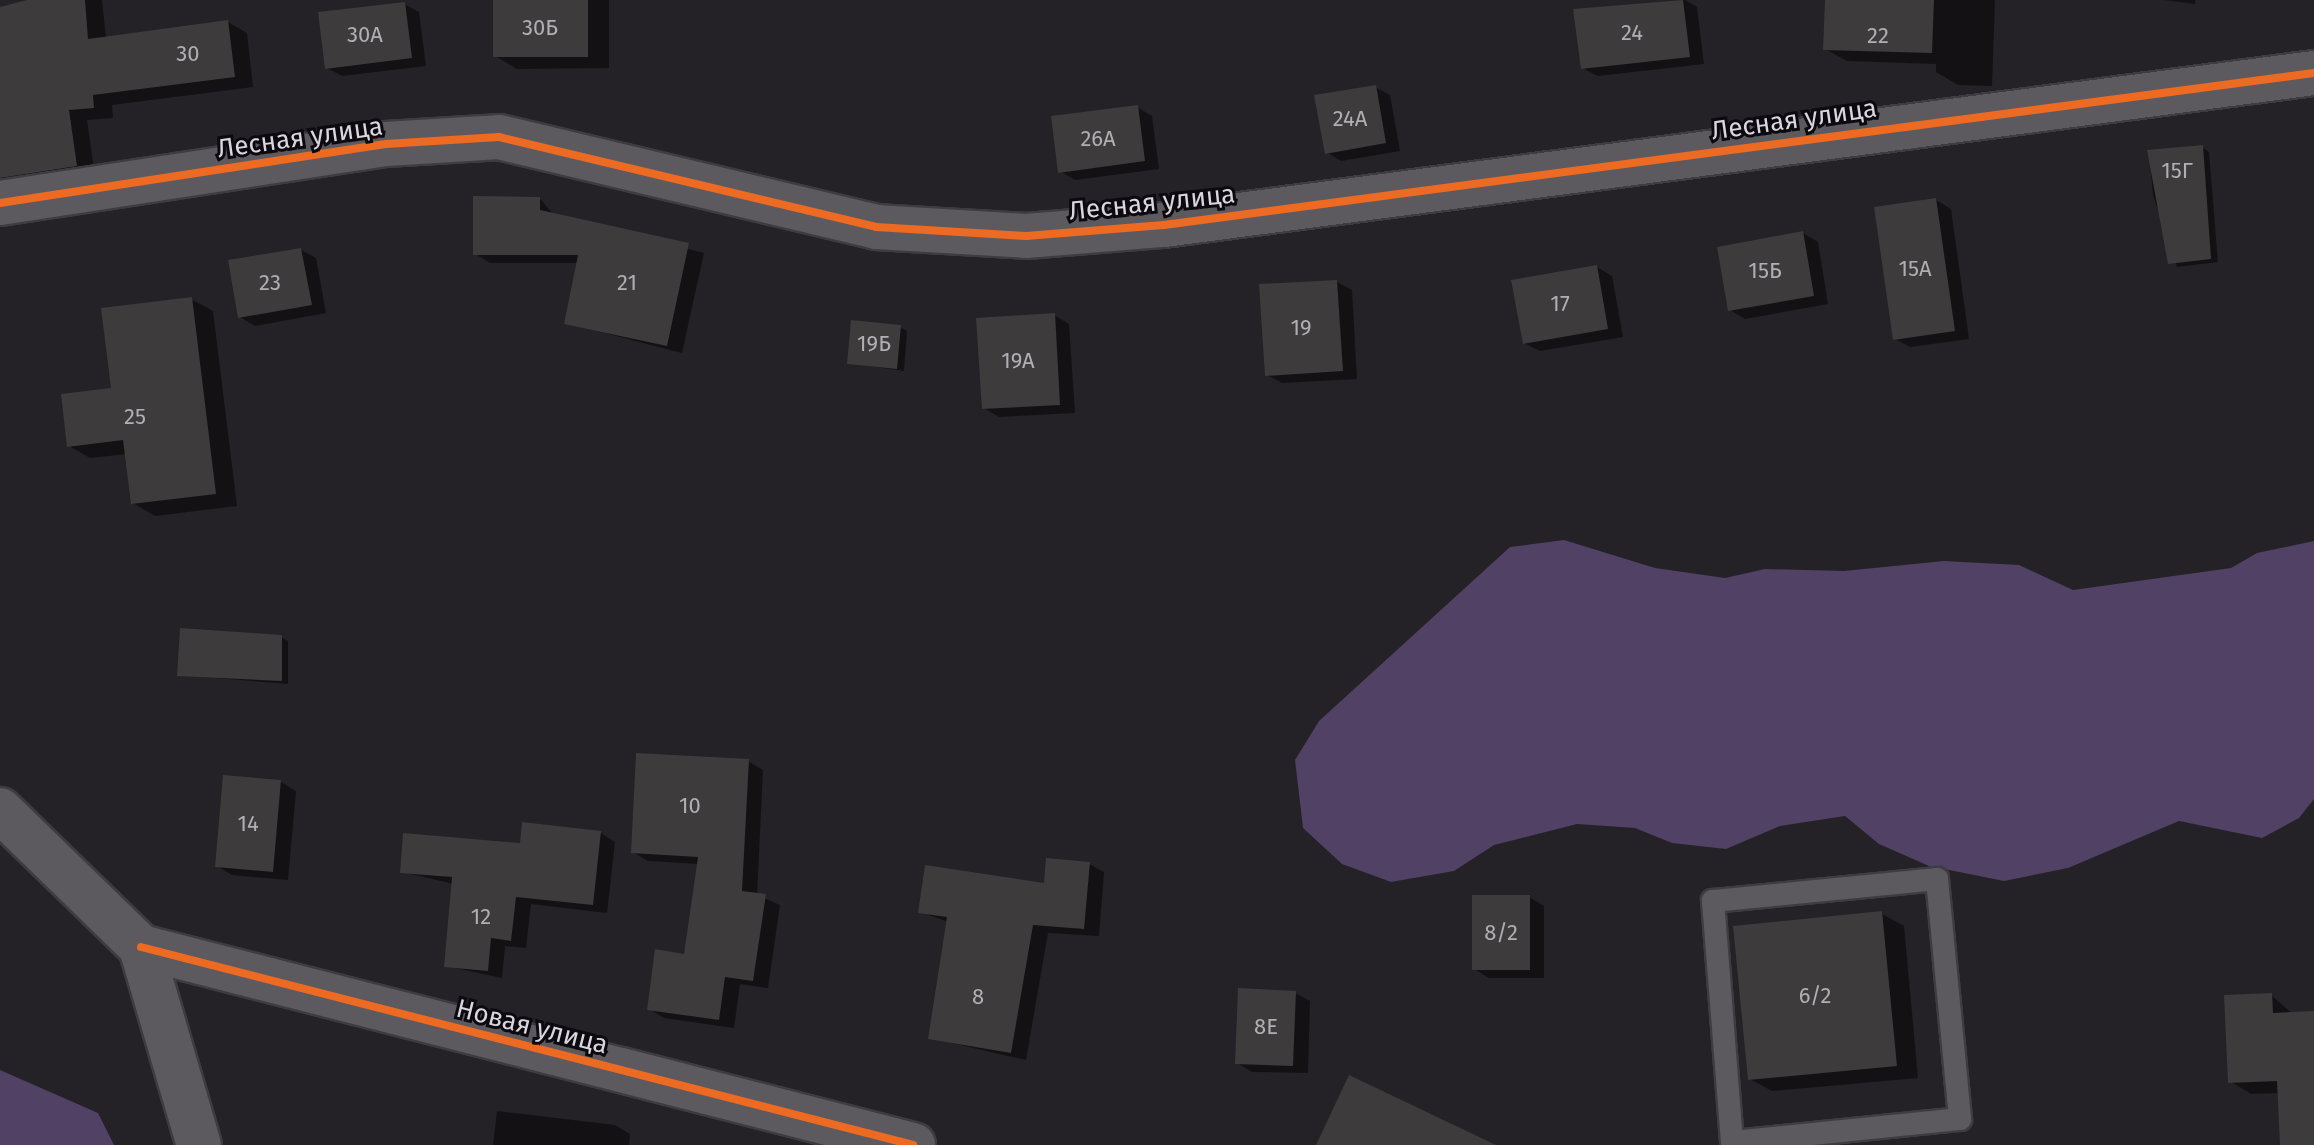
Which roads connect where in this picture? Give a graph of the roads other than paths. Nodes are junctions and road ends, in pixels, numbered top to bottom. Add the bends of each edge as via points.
1 (2314, 73) edge
2 (0, 203) edge
3 (0, 810) edge
4 (141, 947) junction
5 (1819, 1140) edge
6 (199, 1145) edge
7 (913, 1145) edge

1 - 2 street, Лесная улица via 1164,225 1026,236 876,227 499,137 386,144
3 - 4 street
4 - 6 street
4 - 7 street, Новая улица
5 - 5 lane via 1960,1119 1937,879 1713,901 1732,1142

